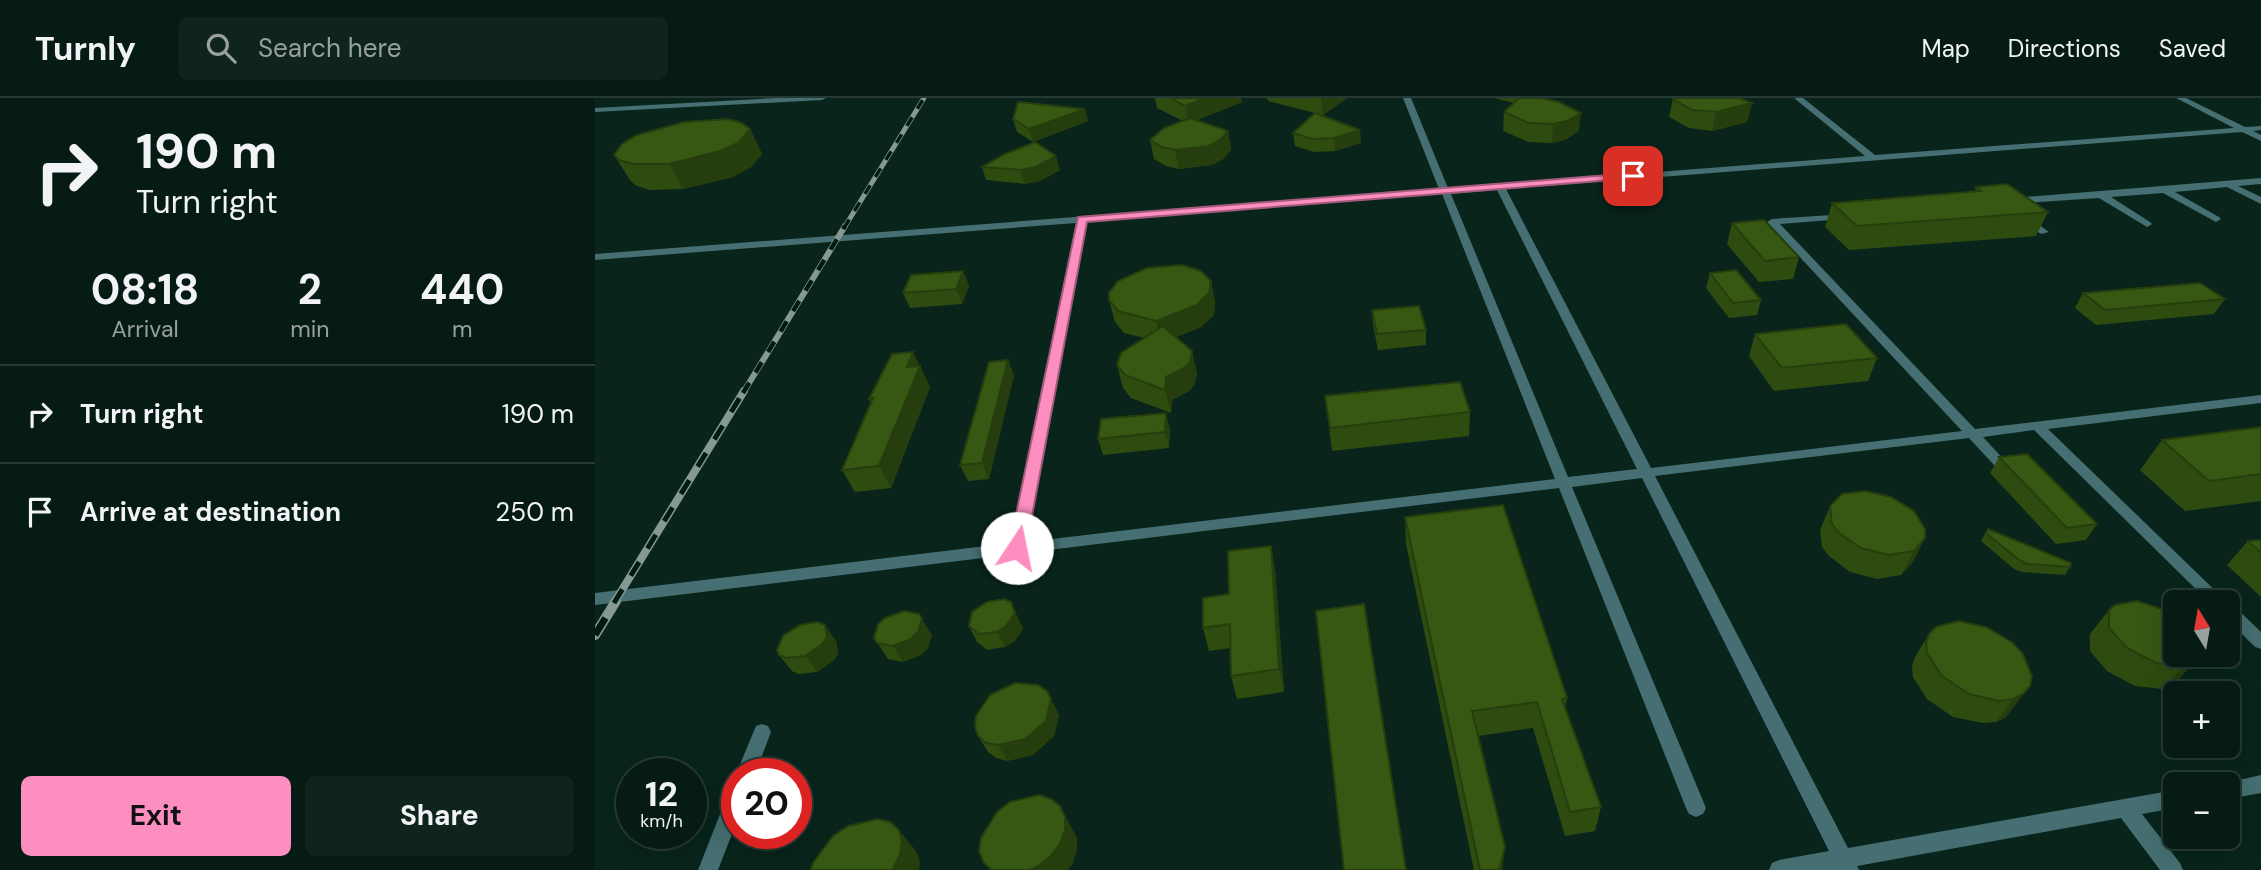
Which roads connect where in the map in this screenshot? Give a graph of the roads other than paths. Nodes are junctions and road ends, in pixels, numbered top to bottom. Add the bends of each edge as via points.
1 (822, 98) edge
2 (1407, 98) edge
3 (1798, 98) edge
4 (2180, 98) edge
5 (595, 110) edge
6 (2261, 128) edge
7 (2243, 129) junction
8 (2261, 138) edge
9 (1872, 157) junction
10 (2261, 181) edge
11 (2228, 184) junction
12 (1500, 186) junction
13 (1445, 190) junction
14 (2165, 190) junction
15 (2101, 195) junction
16 (2261, 201) edge
17 (1852, 215) edge
18 (1082, 219) junction
19 (2215, 219) dead end
20 (2147, 224) dead end
21 (2044, 232) edge
22 (595, 257) edge
23 (2261, 399) edge
24 (2036, 425) junction
25 (1971, 433) junction
26 (1999, 462) edge
27 (1645, 472) junction
28 (1561, 482) junction
29 (1017, 548) junction
30 (2207, 590) edge
31 (595, 599) edge
32 (2240, 622) edge
33 (2261, 642) edge
34 (761, 732) dead end
35 (751, 758) edge
36 (2261, 784) edge
37 (2240, 788) edge
38 (2163, 801) edge
39 (1696, 808) dead end
40 (2125, 808) junction
41 (721, 837) edge
42 (1846, 864) edge
43 (708, 870) edge
44 (1779, 870) edge
45 (2173, 870) edge

1 - 5 lane
2 - 13 lane
3 - 9 lane
4 - 7 lane
6 - 7 lane
7 - 8 lane
7 - 9 lane
9 - 12 lane
10 - 11 lane
11 - 14 lane
11 - 16 lane
12 - 13 lane
12 - 27 lane
13 - 18 lane
13 - 28 lane
14 - 15 lane
14 - 19 lane
15 - 20 lane
15 - 21 lane via 1999,202
17 - 25 lane via 1772,222
18 - 22 lane
18 - 29 lane
23 - 24 lane
24 - 25 lane
24 - 30 lane
25 - 26 lane
25 - 27 lane
27 - 28 lane
27 - 42 lane
28 - 29 lane
28 - 39 lane
29 - 31 lane
32 - 33 lane
34 - 35 lane
36 - 37 lane
38 - 40 lane
40 - 42 lane
40 - 45 lane
41 - 43 lane
42 - 44 lane

